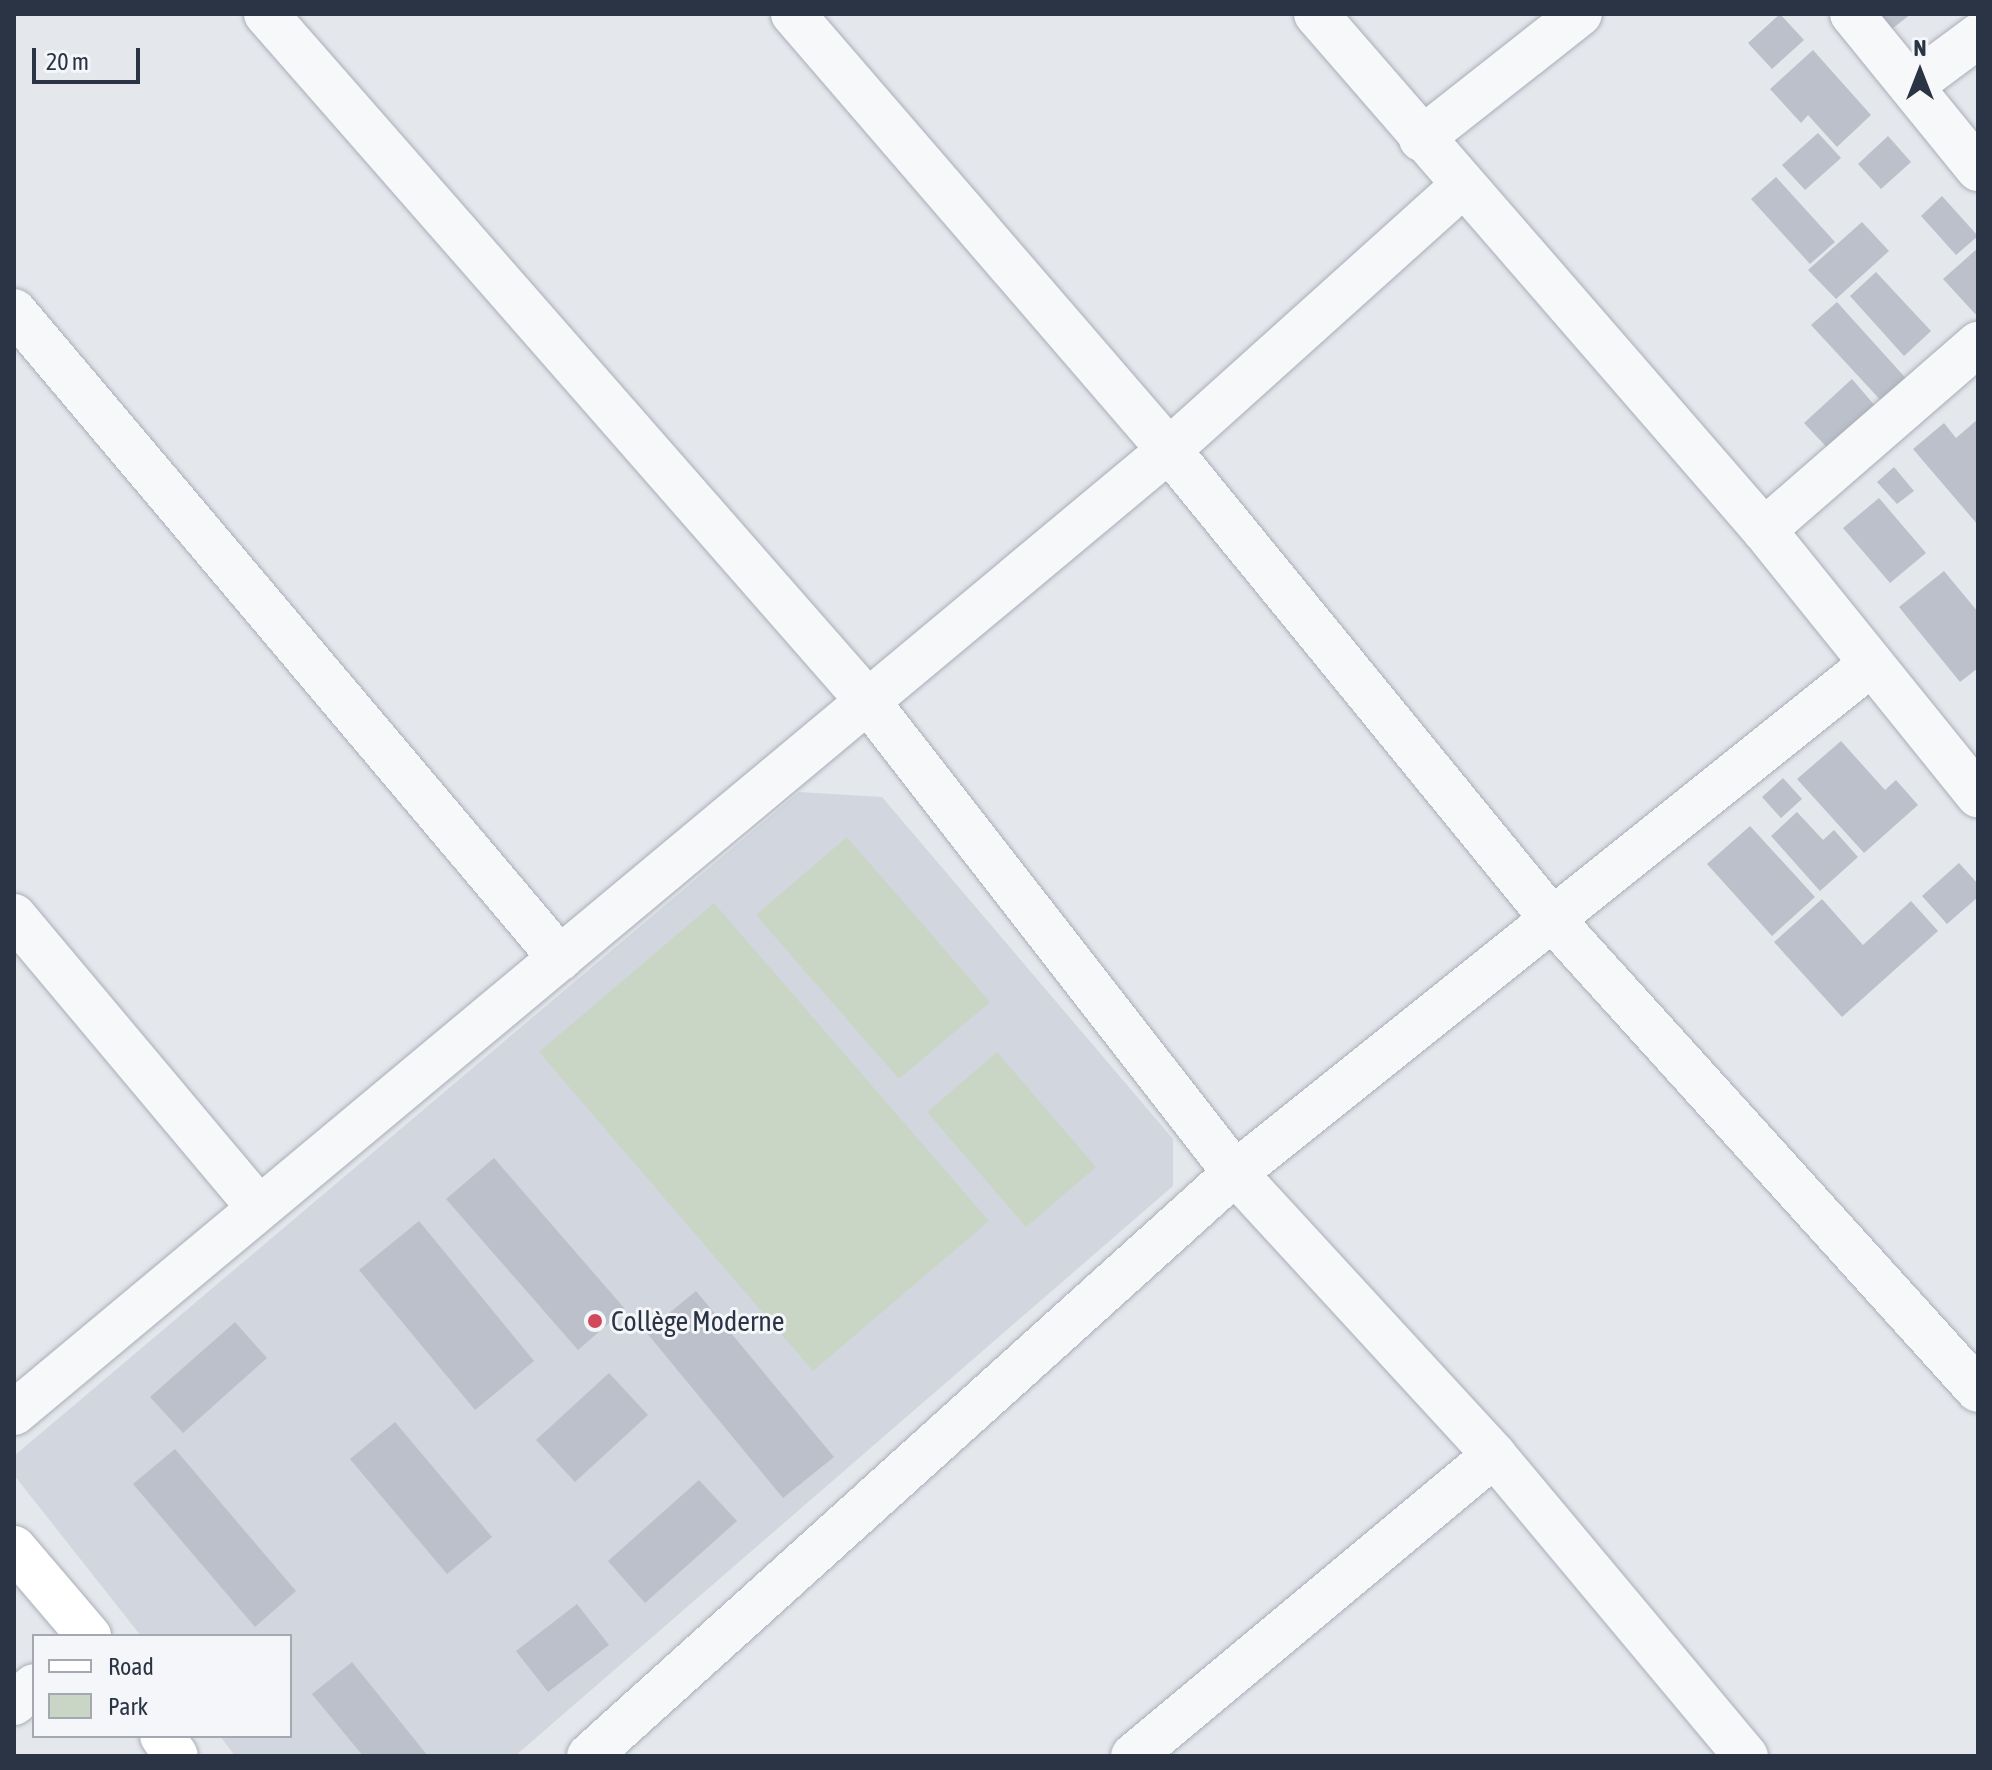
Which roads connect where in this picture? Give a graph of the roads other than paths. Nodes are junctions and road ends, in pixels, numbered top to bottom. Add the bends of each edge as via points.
1 (266, 14) edge
2 (793, 14) edge
3 (1316, 14) edge
4 (1580, 14) edge
5 (1852, 14) edge
6 (1978, 36) edge
7 (1911, 86) junction
8 (1421, 139) junction
9 (1978, 169) edge
10 (1461, 187) junction
11 (14, 311) edge
12 (1978, 344) edge
13 (1169, 450) junction
14 (1764, 530) junction
15 (1870, 665) junction
16 (866, 699) junction
17 (1978, 795) edge
18 (14, 916) edge
19 (1552, 919) junction
20 (560, 958) junction
21 (1235, 1173) junction
22 (258, 1207) junction
23 (1978, 1390) edge
24 (14, 1413) edge
25 (1494, 1455) junction
26 (14, 1548) edge
27 (87, 1634) edge
28 (32, 1688) edge
29 (14, 1703) edge
30 (163, 1738) edge
31 (1742, 1755) edge
32 (176, 1756) edge
33 (589, 1756) edge
34 (1133, 1756) edge

1 - 16 street
2 - 13 street
3 - 8 street
4 - 8 street
5 - 7 street
6 - 7 street
7 - 9 street
8 - 10 street
10 - 13 street
10 - 14 street
11 - 20 street
12 - 14 street
13 - 16 street
13 - 19 street
14 - 15 street
15 - 17 street
15 - 19 street
16 - 20 street
16 - 21 street
18 - 22 street
19 - 21 street
19 - 23 street
20 - 22 street
21 - 25 street
21 - 33 street
22 - 24 street
25 - 31 street
25 - 34 street
26 - 27 main road
28 - 29 street
30 - 32 main road

